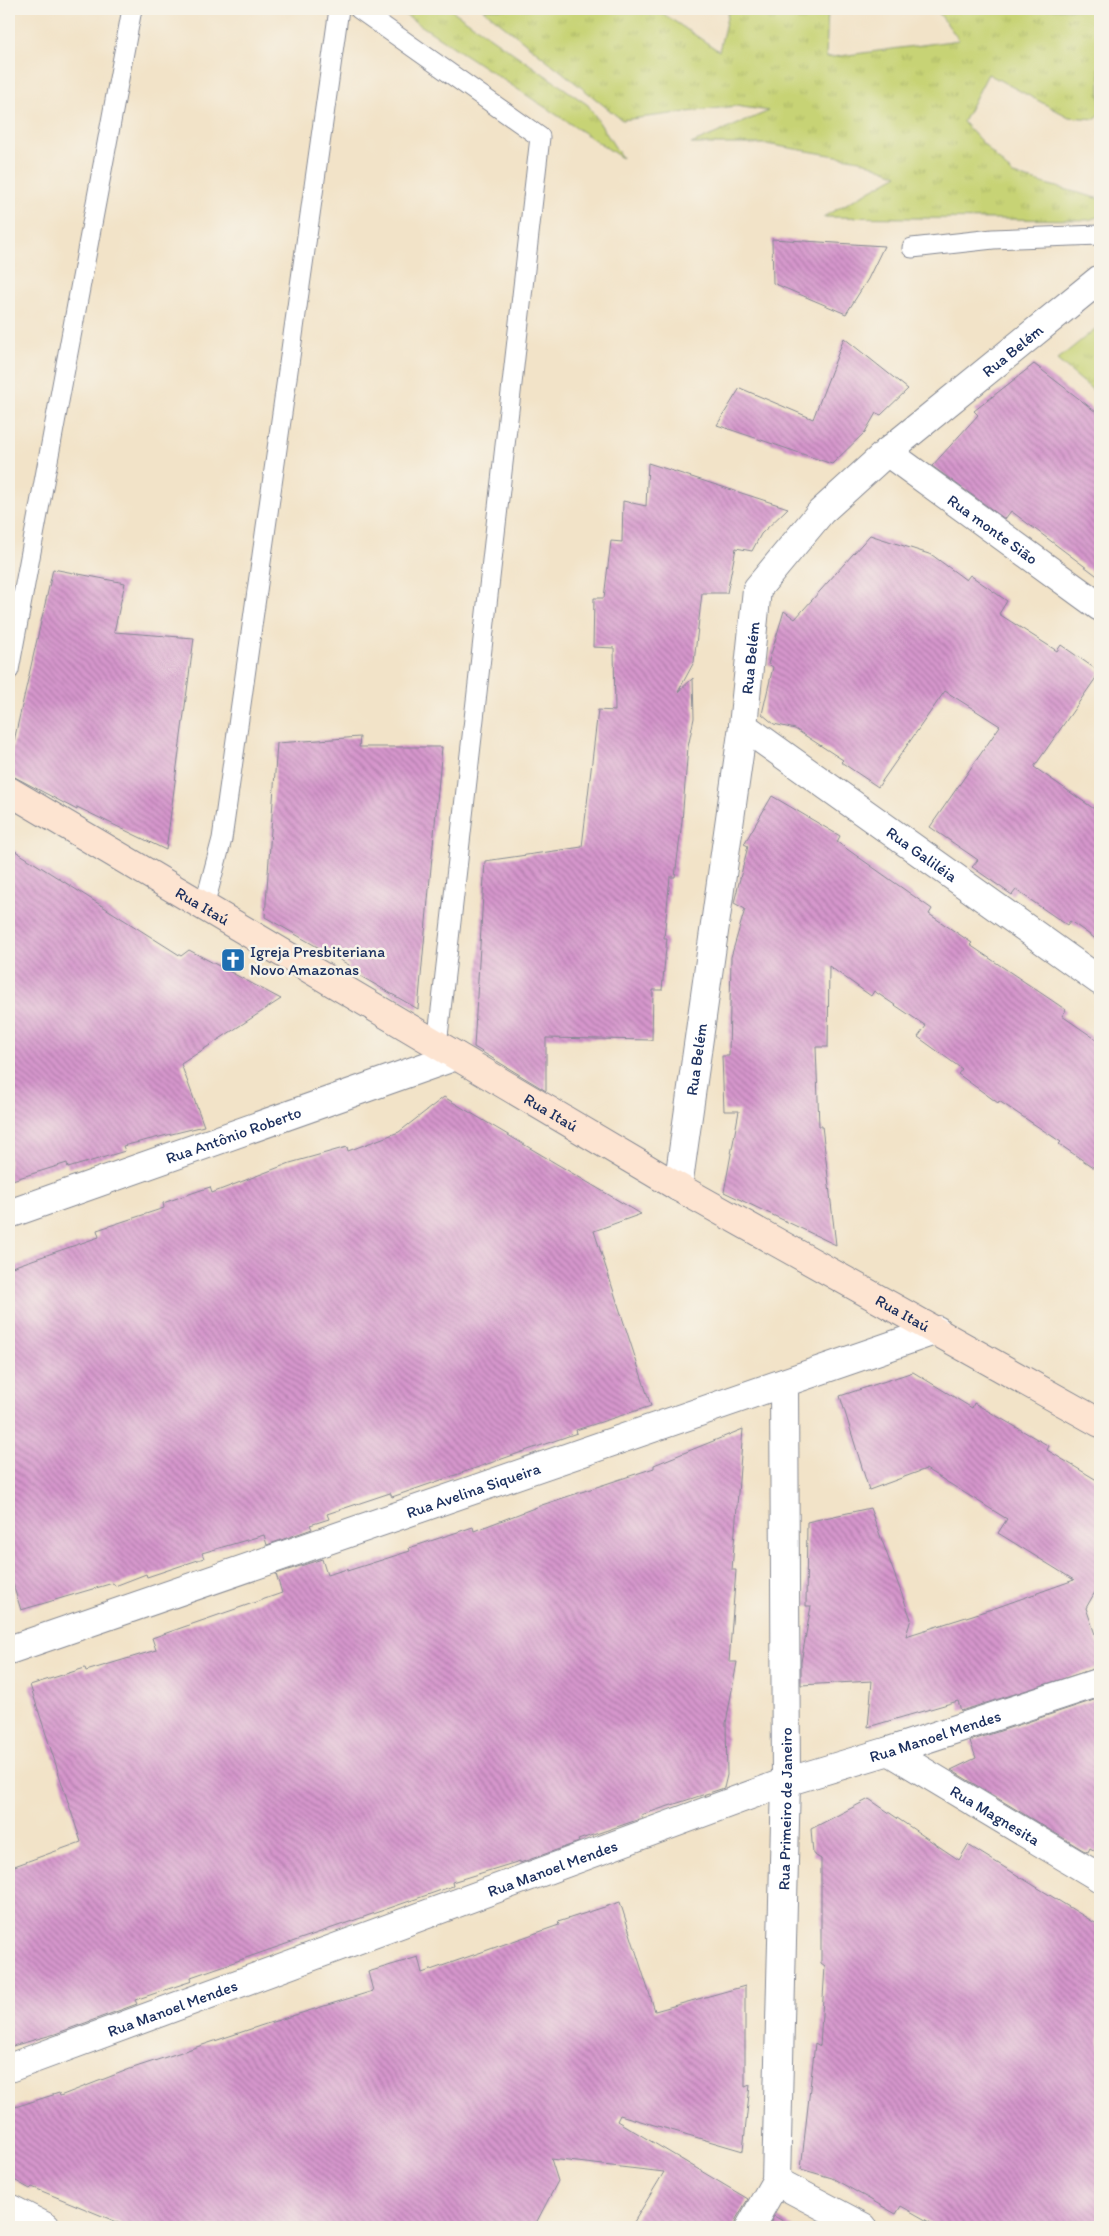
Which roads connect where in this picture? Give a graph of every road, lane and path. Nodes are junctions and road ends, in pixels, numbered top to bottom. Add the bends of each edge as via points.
1 (132, 9) edge
2 (339, 9) edge
3 (359, 9) edge
4 (1100, 236) edge
5 (912, 248) dead end
6 (1100, 279) edge
7 (887, 452) junction
8 (1100, 607) edge
9 (9, 670) edge
10 (743, 726) junction
11 (13, 798) edge
12 (204, 907) junction
13 (1100, 981) edge
14 (446, 1050) junction
15 (678, 1186) junction
16 (9, 1214) edge
17 (937, 1330) junction
18 (784, 1383) junction
19 (1100, 1423) edge
20 (9, 1650) edge
21 (1100, 1682) edge
22 (889, 1751) junction
23 (786, 1782) junction
24 (1100, 1878) edge
25 (9, 2068) edge
26 (776, 2181) junction
27 (9, 2208) edge
28 (46, 2227) edge
29 (750, 2227) edge
30 (862, 2227) edge

1 - 9 lane
2 - 12 lane via 222,839
3 - 14 lane via 540,137
4 - 5 lane via 993,239
6 - 7 street, Rua Belém
7 - 8 street, Rua monte Sião
7 - 10 street, Rua Belém via 821,512 757,590
10 - 13 street, Rua Galiléia
10 - 15 street, Rua Belém
11 - 12 street, Rua Itaú
12 - 14 street, Rua Itaú
14 - 15 street, Rua Itaú
14 - 16 street, Rua Antônio Roberto
15 - 17 street, Rua Itaú
17 - 18 street, Rua Avelina Siqueira
17 - 19 street, Rua Itaú
18 - 20 street, Rua Avelina Siqueira
18 - 23 street, Rua Primeiro de Janeiro
21 - 22 street, Rua Manoel Mendes
22 - 23 street, Rua Manoel Mendes
22 - 24 street, Rua Magnesita
23 - 25 street, Rua Manoel Mendes
23 - 26 street, Rua Primeiro de Janeiro
26 - 29 street, Rua Primeiro de Janeiro
26 - 30 street
27 - 28 street

